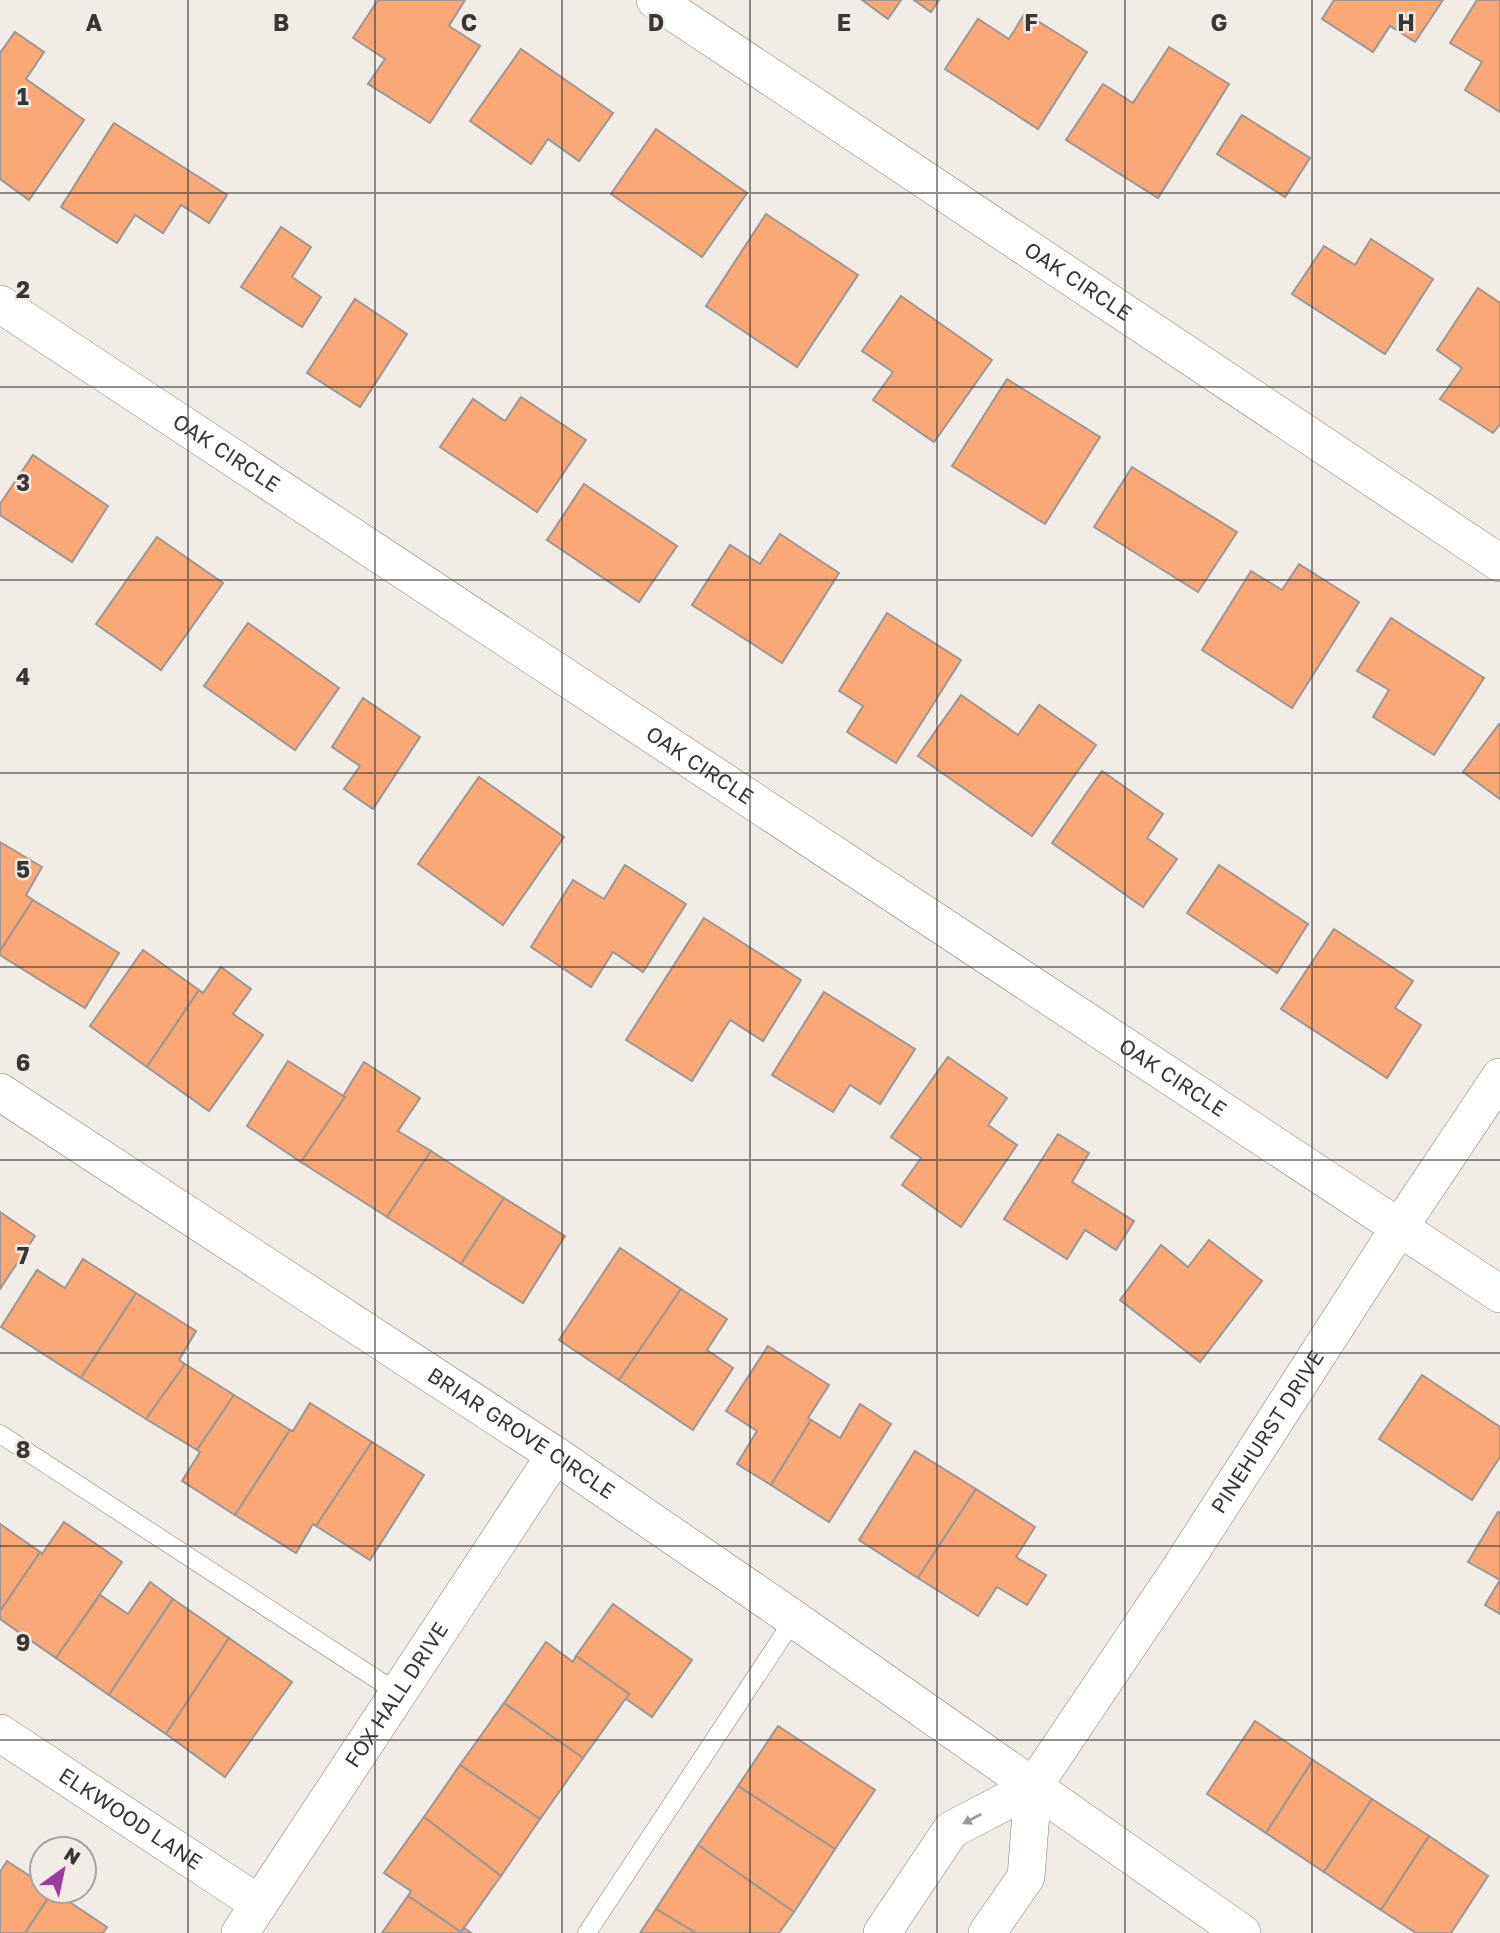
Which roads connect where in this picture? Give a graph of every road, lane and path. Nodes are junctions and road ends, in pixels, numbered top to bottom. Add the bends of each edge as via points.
1 (655, 0) edge
2 (0, 304) edge
3 (1500, 563) edge
4 (1500, 1077) edge
5 (0, 1092) edge
6 (1399, 1228) junction
7 (1500, 1294) edge
8 (0, 1434) edge
9 (555, 1455) junction
10 (794, 1619) junction
11 (398, 1693) junction
12 (0, 1733) edge
13 (1033, 1787) junction
14 (249, 1918) edge
15 (587, 1933) edge
16 (882, 1933) edge
17 (988, 1933) edge
18 (1242, 1933) edge

1 - 3 street, OAK CIRCLE
2 - 6 street, OAK CIRCLE
4 - 6 street, PINEHURST DRIVE
5 - 9 street, BRIAR GROVE CIRCLE
6 - 7 street, OAK CIRCLE
6 - 13 street, PINEHURST DRIVE
8 - 11 lane
9 - 10 street, BRIAR GROVE CIRCLE
9 - 11 street, FOX HALL DRIVE
10 - 13 street, BRIAR GROVE CIRCLE
10 - 15 lane
11 - 14 street, FOX HALL DRIVE
12 - 14 street, ELKWOOD LANE
13 -> 16 street, PINEHURST DRIVE via 951,1830
13 - 17 street, PINEHURST DRIVE via 1026,1877
13 - 18 street, BRIAR GROVE CIRCLE

